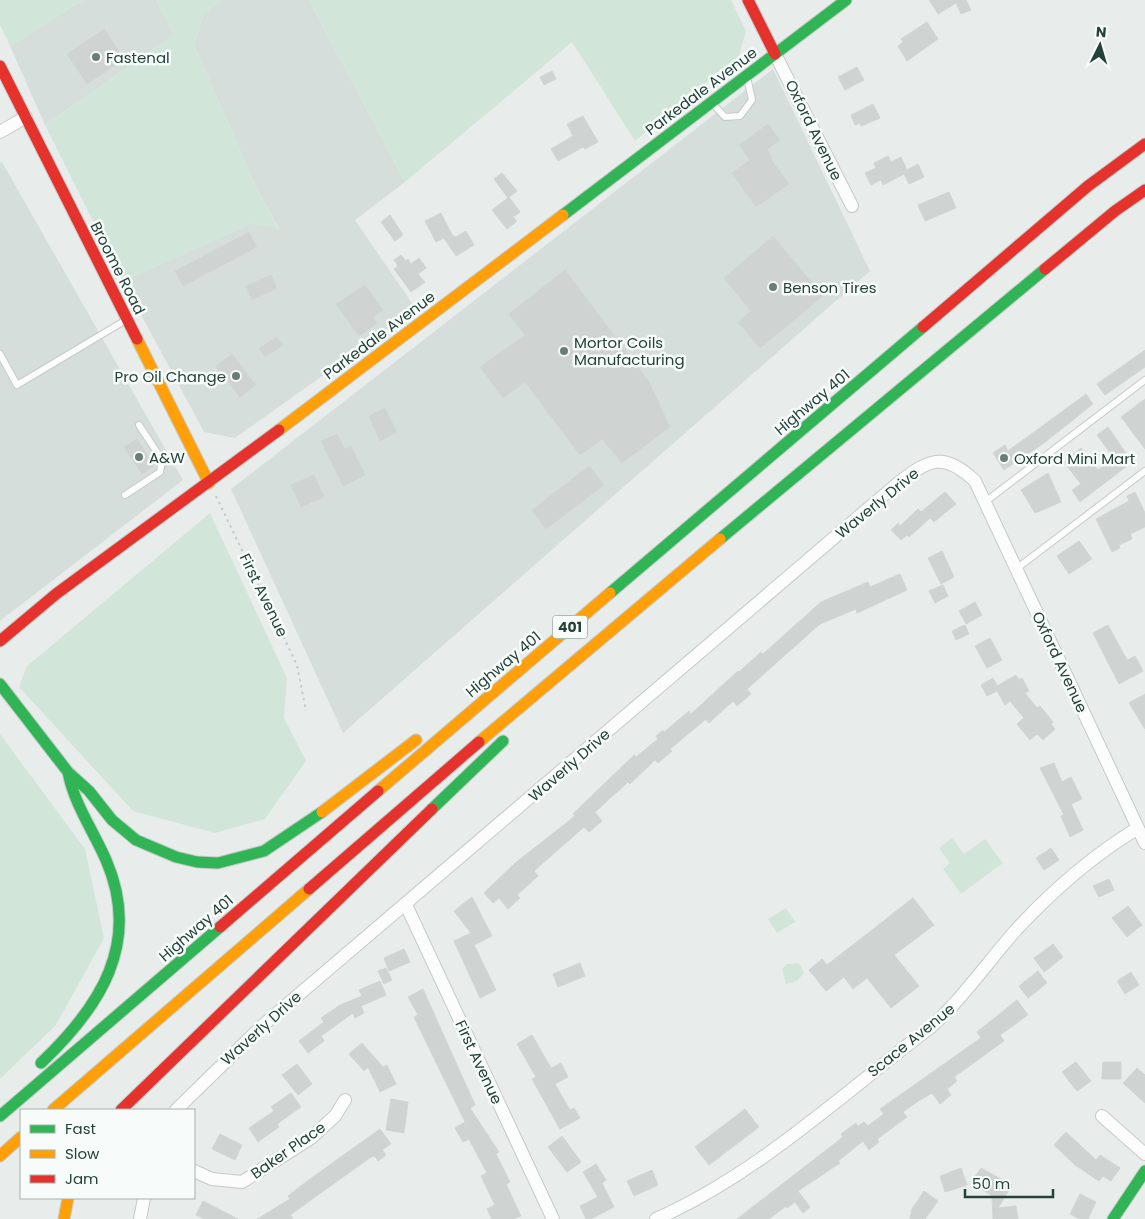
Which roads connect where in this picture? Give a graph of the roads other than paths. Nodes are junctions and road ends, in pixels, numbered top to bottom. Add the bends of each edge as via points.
1 (748, 0) edge
2 (846, 0) edge
3 (775, 54) junction
4 (0, 66) edge
5 (747, 75) junction
6 (711, 102) junction
7 (26, 117) junction
8 (0, 132) edge
9 (1145, 144) edge
10 (1145, 190) edge
11 (852, 206) dead end
12 (127, 319) junction
13 (0, 354) edge
14 (1145, 380) edge
15 (139, 425) dead end
16 (1145, 471) edge
17 (975, 481) joint
18 (209, 483) junction
19 (125, 495) dead end
20 (985, 502) junction
21 (1016, 569) junction
22 (0, 641) edge
23 (572, 662) junction
24 (506, 681) junction
25 (0, 684) edge
26 (452, 712) dead end
27 (533, 712) dead end
28 (512, 732) dead end
29 (422, 735) dead end
30 (68, 772) junction
31 (1138, 828) junction
32 (1145, 843) edge
33 (406, 905) junction
34 (34, 1070) dead end
35 (21, 1082) dead end
36 (345, 1100) dead end
37 (0, 1102) edge
38 (54, 1109) edge
39 (122, 1109) edge
40 (177, 1109) edge
41 (0, 1116) edge
42 (1102, 1116) dead end
43 (20, 1138) edge
44 (1145, 1154) edge
45 (1, 1155) edge
46 (195, 1171) edge
47 (1145, 1171) edge
48 (68, 1199) edge
49 (144, 1199) edge
50 (64, 1219) edge
51 (140, 1219) edge
52 (553, 1219) edge
53 (656, 1219) edge
54 (1113, 1219) edge

1 - 3 main road
2 - 3 main road, Parkedale Avenue
3 - 5 main road, Parkedale Avenue
3 - 11 street, Oxford Avenue
4 - 7 main road, Broome Road
5 - 6 main road, Parkedale Avenue
5 - 6 lane via 752,100 740,116 725,117
6 - 18 main road, Parkedale Avenue
7 - 8 street
7 - 12 main road, Broome Road
9 - 24 main road, Highway 401 / 401 via 1081,193
10 - 23 main road, 401 via 1115,211
12 - 13 lane via 17,385
12 - 18 main road, Broome Road
14 - 20 lane
15 - 19 lane via 162,460 160,472
16 - 21 lane
17 - 20 street, Oxford Avenue
17 - 33 street, Waverly Drive via 958,466 939,461 918,468
18 - 22 main road, Parkedale Avenue via 56,594
20 - 21 street, Oxford Avenue
21 - 31 street, Oxford Avenue
23 - 27 main road via 554,691
23 - 38 main road, 401
24 - 26 main road via 475,694
24 - 41 main road, Highway 401 / 401
25 - 30 main road
28 - 39 main road
29 - 30 main road via 340,799 264,851 218,863 176,857 136,840 112,820
30 - 34 main road via 75,800 90,823 108,864 117,905 118,931 114,960 93,1006
31 - 32 street, Oxford Avenue
31 - 53 street, Scace Avenue via 1054,891 931,1027 766,1156 683,1207
33 - 40 street, Waverly Drive via 262,1026
33 - 52 street, First Avenue
35 - 37 main road
36 - 46 street, Baker Place via 335,1116 311,1138 242,1182 212,1179
42 - 44 street
43 - 45 main road
47 - 54 main road
48 - 50 main road
49 - 51 street

